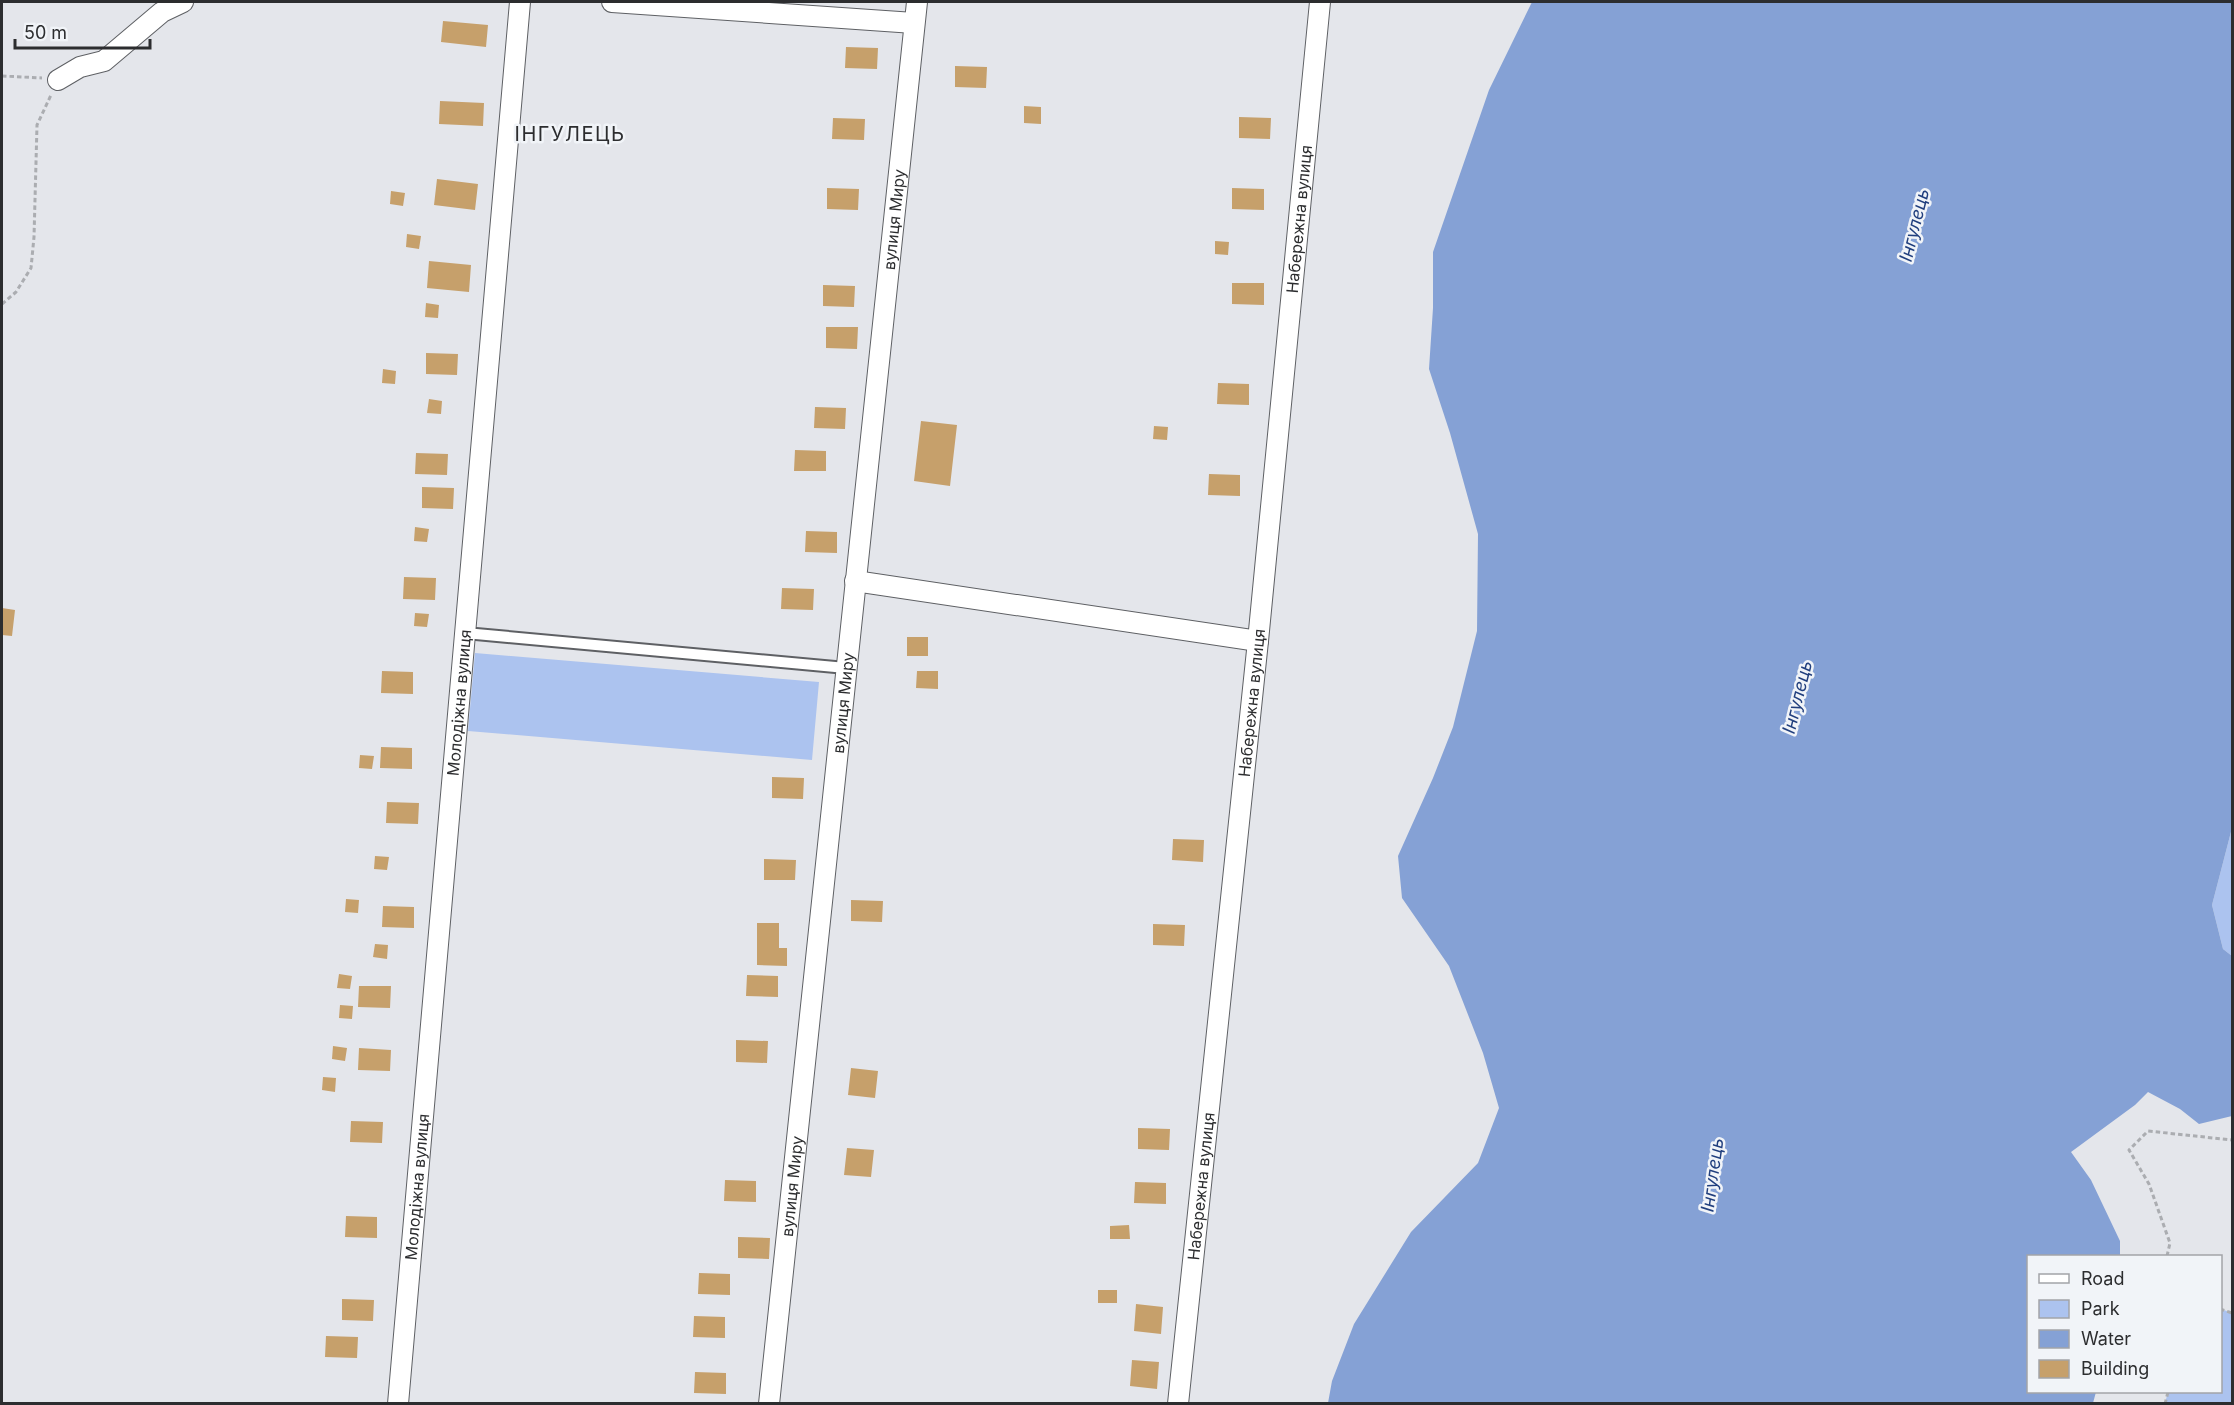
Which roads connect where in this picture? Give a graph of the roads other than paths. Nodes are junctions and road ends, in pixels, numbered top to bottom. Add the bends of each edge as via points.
1 (183, 2) edge
2 (520, 2) edge
3 (612, 2) edge
4 (917, 2) edge
5 (1320, 2) edge
6 (914, 23) junction
7 (58, 80) road end
8 (855, 581) junction
9 (465, 633) junction
10 (1258, 641) junction
11 (846, 668) junction
12 (398, 1404) edge
13 (769, 1404) edge
14 (1178, 1404) edge

1 - 7 street via 162,12 104,61 80,67
2 - 9 street, Молодіжна вулиця
3 - 6 street
4 - 6 street, вулиця Миру
5 - 10 street, Набережна вулиця
6 - 8 street, вулиця Миру
8 - 10 street
8 - 11 street, вулиця Миру
9 - 11 lane
9 - 12 street, Молодіжна вулиця
10 - 14 street, Набережна вулиця
11 - 13 street, вулиця Миру

